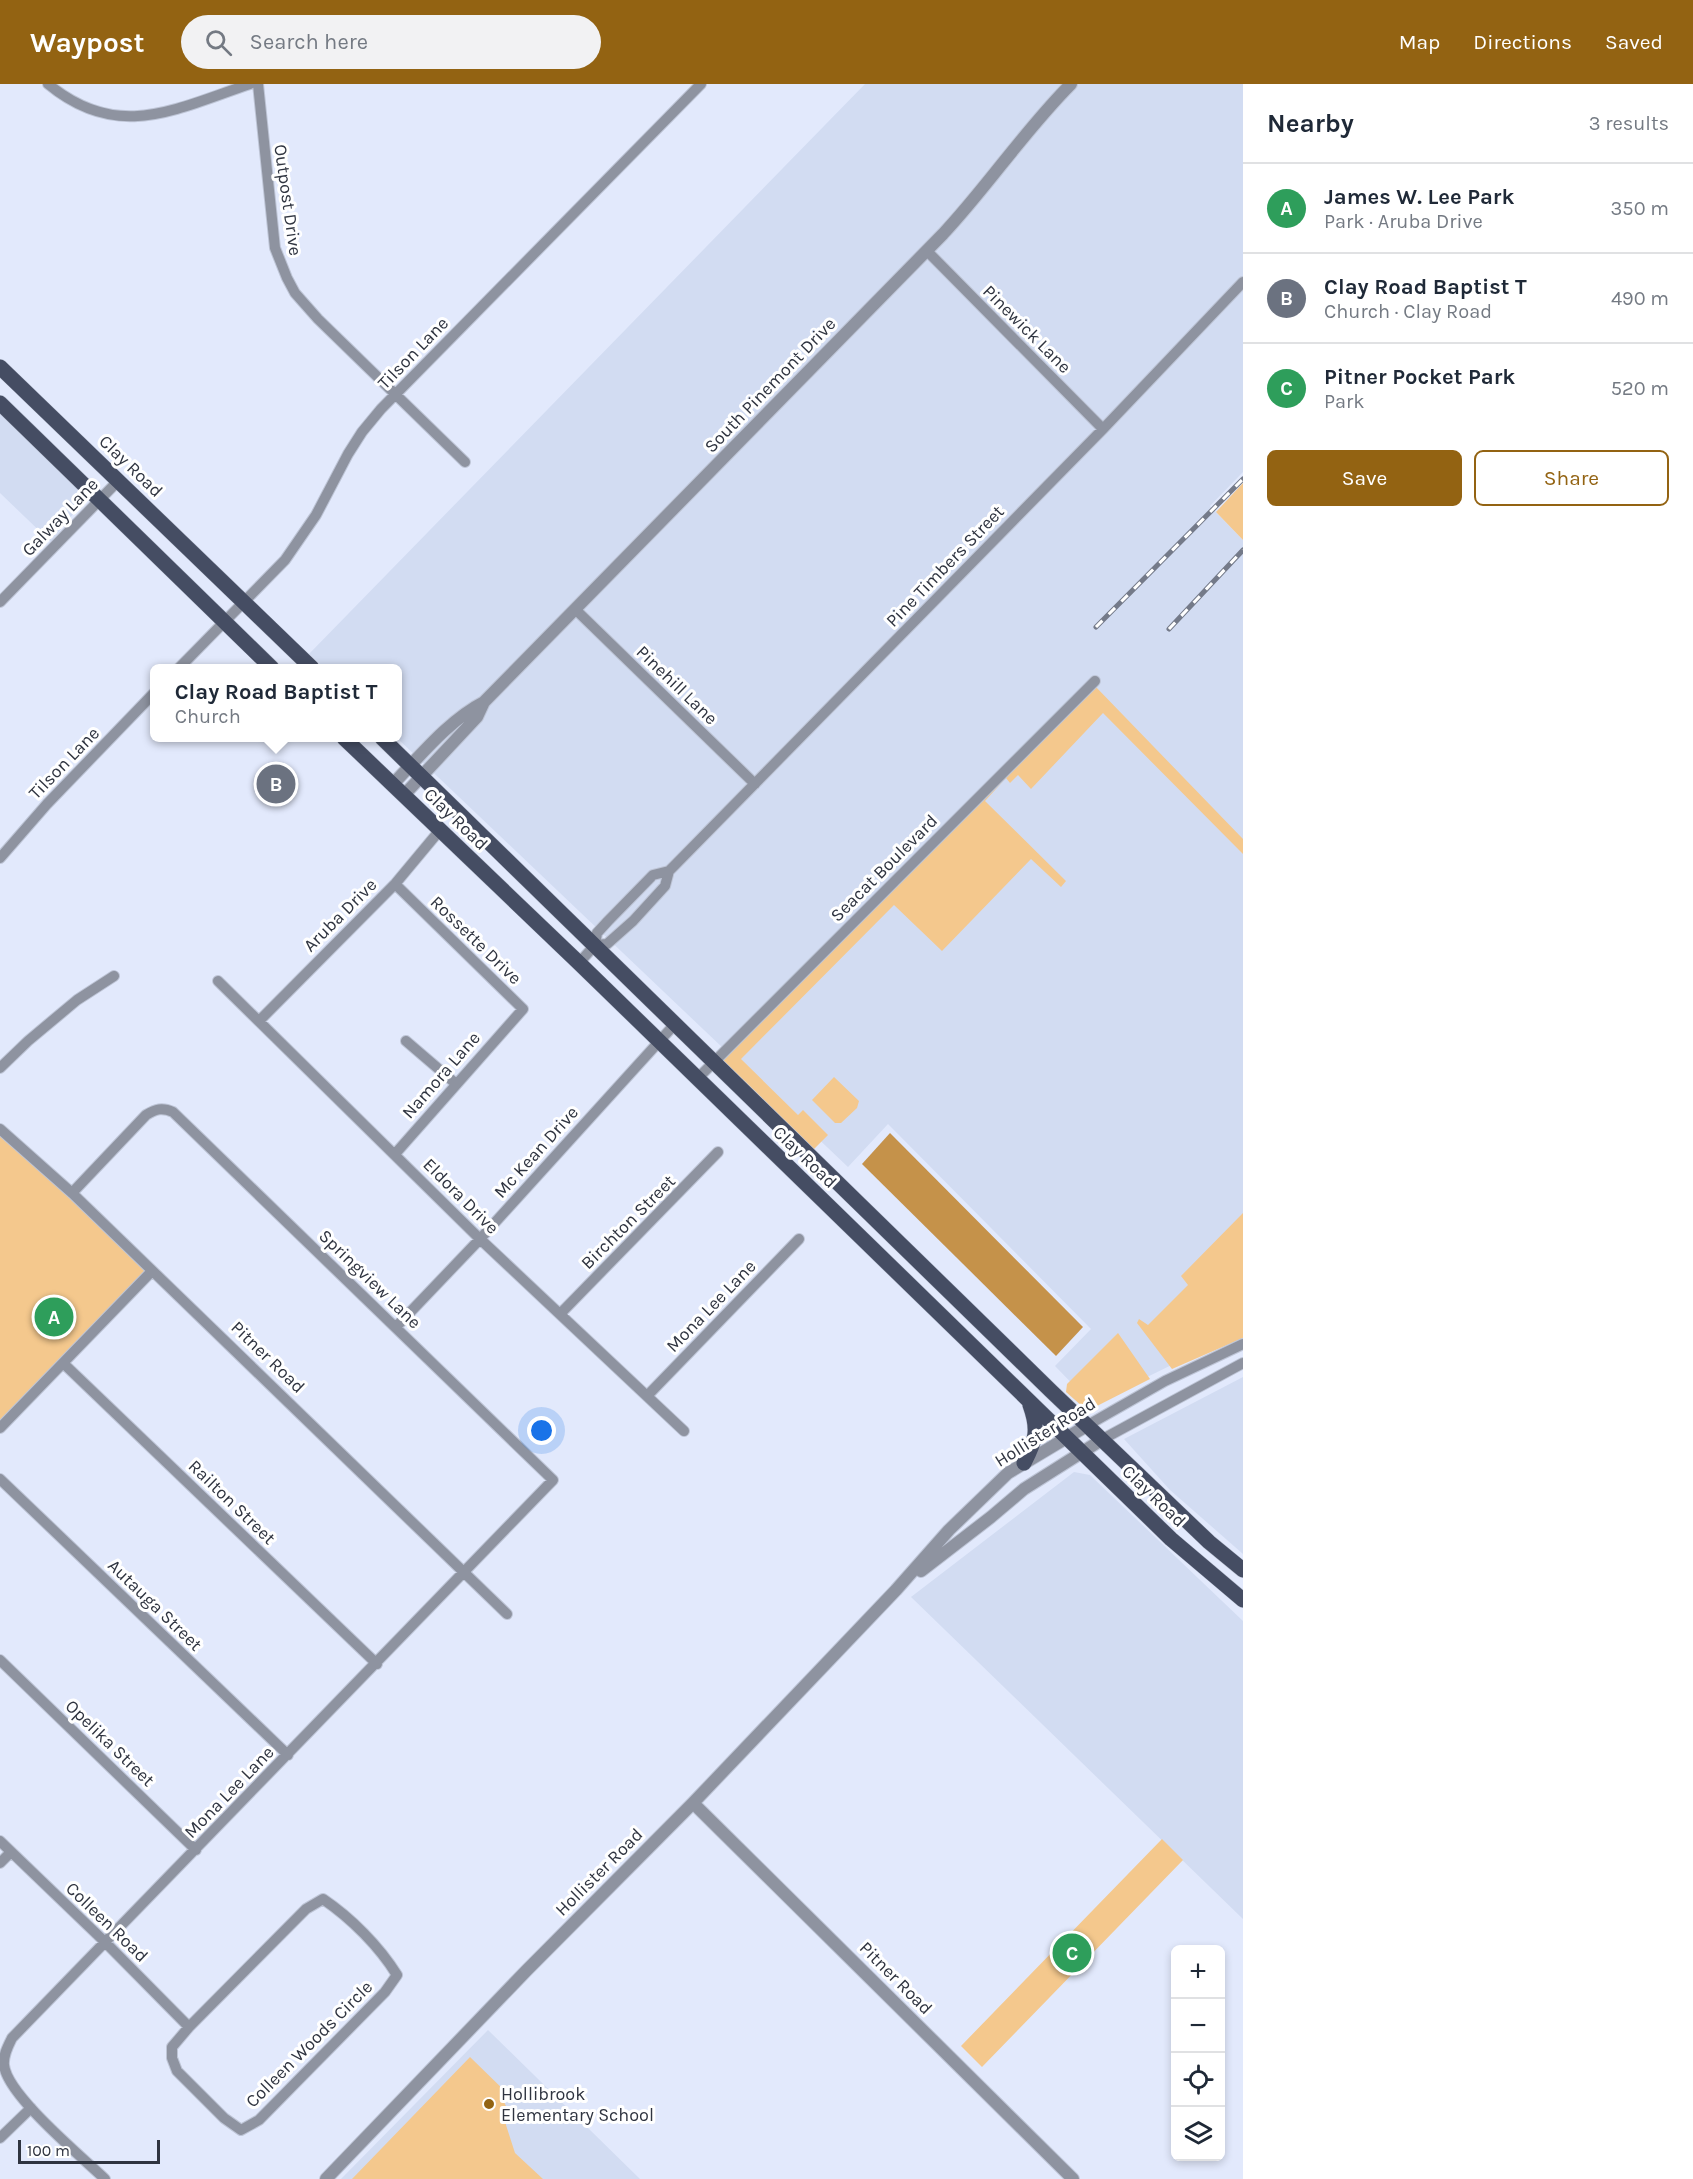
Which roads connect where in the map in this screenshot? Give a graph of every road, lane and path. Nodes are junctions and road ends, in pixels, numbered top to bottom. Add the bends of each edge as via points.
1 (48, 84) edge
2 (250, 84) edge
3 (258, 84) edge
4 (701, 84) edge
5 (1071, 84) edge
6 (927, 251) junction
7 (1243, 282) edge
8 (0, 367) edge
9 (395, 394) junction
10 (0, 404) edge
11 (1103, 429) junction
12 (465, 462) dead end
13 (119, 480) junction
14 (100, 500) junction
15 (0, 602) edge
16 (244, 602) junction
17 (576, 610) junction
18 (223, 622) junction
19 (183, 664) edge
20 (267, 664) edge
21 (307, 664) edge
22 (1095, 681) dead end
23 (150, 697) edge
24 (348, 742) edge
25 (386, 742) edge
26 (417, 771) junction
27 (755, 784) junction
28 (398, 790) junction
29 (440, 830) junction
30 (0, 858) edge
31 (669, 871) junction
32 (395, 884) junction
33 (595, 945) junction
34 (579, 963) junction
35 (114, 976) dead end
36 (218, 981) dead end
37 (260, 1020) junction
38 (513, 1020) joint
39 (675, 1024) junction
40 (406, 1041) dead end
41 (659, 1042) junction
42 (713, 1062) junction
43 (0, 1068) edge
44 (697, 1079) junction
45 (455, 1083) junction
46 (0, 1129) edge
47 (718, 1152) dead end
48 (395, 1154) junction
49 (819, 1165) junction
50 (802, 1182) junction
51 (72, 1193) junction
52 (480, 1239) junction
53 (800, 1239) dead end
54 (152, 1271) junction
55 (966, 1308) junction
56 (560, 1314) junction
57 (951, 1324) junction
58 (396, 1327) junction
59 (1243, 1344) edge
60 (1214, 1357) junction
61 (63, 1363) junction
62 (1243, 1363) edge
63 (1223, 1374) junction
64 (646, 1396) junction
65 (1028, 1400) junction
66 (1088, 1425) junction
67 (0, 1428) edge
68 (684, 1431) dead end
69 (1067, 1438) junction
70 (1103, 1439) junction
71 (1081, 1452) junction
72 (1024, 1463) junction
73 (0, 1479) edge
74 (554, 1480) joint
75 (978, 1502) junction
76 (991, 1517) junction
77 (1243, 1570) edge
78 (465, 1572) junction
79 (896, 1590) junction
80 (1243, 1600) edge
81 (507, 1614) dead end
82 (0, 1660) edge
83 (377, 1664) junction
84 (288, 1755) junction
85 (693, 1803) junction
86 (0, 1842) edge
87 (196, 1850) junction
88 (11, 1852) junction
89 (0, 1863) edge
90 (105, 1942) junction
91 (189, 2027) junction
92 (31, 2108) junction
93 (0, 2138) edge
94 (105, 2179) edge
95 (326, 2179) edge
96 (1073, 2179) edge

1 - 2 street via 77,104 125,117 158,114
3 - 9 street, Outpost Drive via 271,225 279,263 296,293 318,319
4 - 9 street, Tilson Lane
5 - 6 street, South Pinemont Drive via 1042,113 977,197
6 - 11 street, Pinewick Lane
6 - 17 street, South Pinemont Drive
7 - 11 street, Pine Timbers Street
8 - 13 main road, Clay Road
9 - 12 street, Outpost Drive
9 - 16 street, Tilson Lane via 362,432 316,515 285,560
10 - 14 main road
11 - 27 street, Pine Timbers Street
13 - 14 street, Galway Lane
13 - 16 main road, Clay Road
14 - 15 street, Galway Lane
14 - 18 main road
16 - 18 street, Tilson Lane
16 - 21 main road, Clay Road
17 - 26 street, South Pinemont Drive via 484,702 477,717
17 - 27 street, Pinehill Lane
18 - 19 street, Tilson Lane
18 - 20 main road
22 - 42 street, Seacat Boulevard
23 - 30 street, Tilson Lane
24 - 28 main road, Clay Road
25 - 26 main road, Clay Road
26 - 28 street, South Pinemont Drive
26 - 33 main road, Clay Road
27 - 31 street, Pine Timbers Street
28 - 29 main road, Clay Road
29 - 32 street, Aruba Drive
29 - 34 main road, Clay Road
31 - 33 street, Pine Timbers Street via 653,875 597,933
31 - 33 street, Pine Timbers Street via 665,886 633,921 608,944
32 - 37 street, Aruba Drive
32 - 38 street, Rossette Drive via 523,1009
33 - 34 street, Pine Timbers Street
33 - 39 main road, Clay Road
34 - 41 main road, Clay Road
35 - 43 street via 77,1000
36 - 37 street, Eldora Drive
37 - 48 street, Eldora Drive
38 - 45 street, Namora Lane
39 - 41 street, Mc Kean Drive
39 - 42 main road, Clay Road
40 - 45 street
41 - 44 main road, Clay Road
41 - 52 street, Mc Kean Drive
42 - 44 street, Seacat Boulevard
42 - 49 main road, Clay Road
44 - 50 main road, Clay Road
45 - 48 street, Namora Lane
46 - 51 street, Pitner Road
47 - 56 street, Birchton Street
48 - 52 street, Eldora Drive
49 - 50 main road
49 - 55 main road, Clay Road
50 - 57 main road, Clay Road
51 - 54 street, Pitner Road
51 - 58 street, Springview Lane via 146,1115 164,1108 173,1112
52 - 56 street, Eldora Drive
52 - 58 street, Mc Kean Drive
53 - 64 street, Mona Lee Lane
54 - 61 street
54 - 78 street, Pitner Road
55 - 57 main road
55 - 66 main road, Clay Road
56 - 64 street, Eldora Drive
57 - 65 main road, Clay Road
58 - 74 street, Springview Lane
59 - 60 street, Hollister Road
60 - 63 street
60 - 66 street, Hollister Road
61 - 67 street
61 - 83 street, Railton Street
62 - 63 street, Hollister Road
63 - 70 street, Hollister Road
64 - 68 street, Eldora Drive
65 - 69 main road, Clay Road
65 - 72 main road via 1036,1432
66 - 69 street, Hollister Road
66 - 70 main road, Clay Road
69 - 71 main road, Clay Road
69 - 72 street, Hollister Road
70 - 71 street, Hollister Road
70 - 77 main road, Clay Road
71 - 76 street, Hollister Road via 1024,1489
71 - 80 main road, Clay Road via 1171,1539
72 - 75 street, Hollister Road
73 - 84 street, Autauga Street
74 - 78 street, Mona Lee Lane
75 - 76 street
75 - 79 street, Hollister Road
76 - 79 street, Hollister Road
78 - 81 street, Pitner Road
78 - 83 street, Mona Lee Lane
79 - 85 street, Hollister Road
82 - 87 street, Opelika Street
83 - 84 street, Mona Lee Lane
84 - 87 street, Mona Lee Lane
85 - 95 street, Hollister Road
85 - 96 street, Pitner Road
86 - 88 street, Colleen Road
87 - 90 street, Mona Lee Lane
88 - 89 street
88 - 90 street, Colleen Road
90 - 91 street, Colleen Road
90 - 92 street, Mona Lee Lane via 12,2038 7,2049 4,2064 9,2081
91 - 91 street, Colleen Woods Circle via 306,1909 323,1899 386,1957 397,1974 385,1992 259,2120 241,2130 177,2071 172,2047
92 - 93 street
92 - 94 street, Mona Lee Lane

